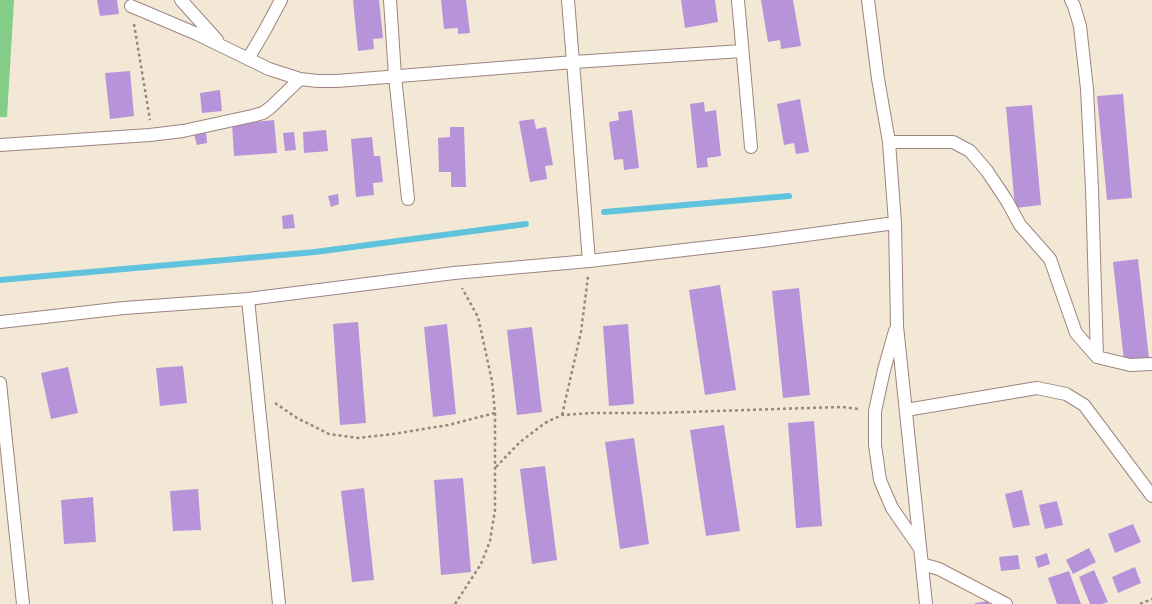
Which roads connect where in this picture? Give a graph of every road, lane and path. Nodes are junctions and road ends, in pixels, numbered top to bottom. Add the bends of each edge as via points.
1 (181, 0) edge
2 (281, 0) edge
3 (390, 0) edge
4 (568, 0) edge
5 (738, 0) edge
6 (868, 0) edge
7 (1071, 0) edge
8 (131, 6) joint
9 (225, 48) junction
10 (742, 51) junction
11 (248, 59) junction
12 (574, 62) junction
13 (395, 76) junction
14 (300, 79) junction
15 (150, 120) dead end
16 (888, 142) junction
17 (0, 145) edge
18 (751, 147) dead end
19 (408, 199) dead end
20 (895, 223) junction
21 (589, 261) junction
22 (454, 273) junction
23 (248, 299) junction
24 (0, 322) edge
25 (897, 326) junction
26 (1097, 357) junction
27 (1152, 364) edge
28 (0, 383) edge
29 (257, 390) junction
30 (906, 410) junction
31 (875, 411) junction
32 (495, 413) junction
33 (562, 415) junction
34 (496, 466) junction
35 (1152, 496) edge
36 (920, 549) junction
37 (922, 564) junction
38 (1152, 599) edge
39 (23, 604) edge
40 (279, 604) edge
41 (455, 604) edge
42 (926, 604) edge
43 (1006, 604) edge
44 (1140, 604) edge

1 - 9 lane
2 - 11 lane
3 - 13 lane
4 - 12 lane
5 - 10 lane
6 - 16 lane
7 - 26 lane via 1080,26 1087,88
8 - 9 lane
8 - 15 path
9 - 11 lane
10 - 12 lane
10 - 18 lane
11 - 14 lane
12 - 13 lane
12 - 21 lane
13 - 14 lane via 337,81
13 - 19 lane
14 - 17 lane via 271,107 252,116 183,131 150,135
16 - 20 lane
16 - 26 lane via 952,142 970,151 987,171 1020,225 1050,259 1076,333
20 - 21 lane
20 - 25 lane
21 - 22 lane
21 - 33 path via 581,332
22 - 23 lane
22 - 32 path via 478,317 492,381
23 - 24 lane via 124,308
23 - 29 lane
25 - 30 lane
25 - 31 lane
26 - 27 lane via 1130,364
28 - 39 lane
29 - 32 path via 297,418 329,434 358,438 448,425
29 - 40 lane
30 - 35 lane via 1037,388 1066,394 1084,405
30 - 36 lane
31 - 33 path via 842,407
31 - 36 lane via 875,446 880,480 892,508
32 - 34 path
33 - 34 path via 545,423 520,442
34 - 41 path via 495,510 490,541 481,564
36 - 37 lane
37 - 42 lane
37 - 43 lane via 939,569
38 - 44 path

